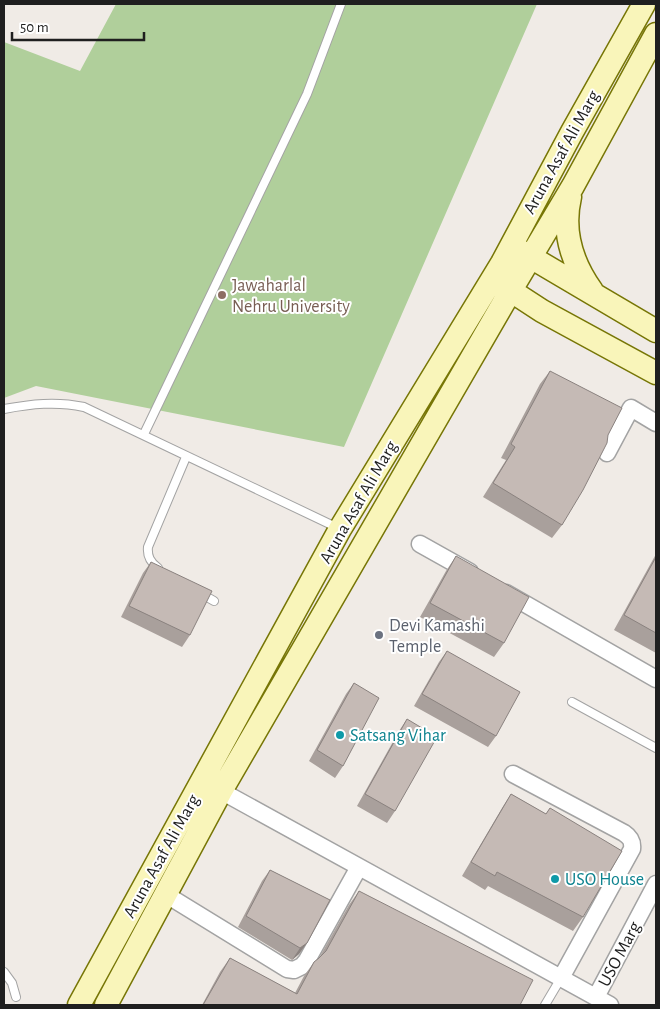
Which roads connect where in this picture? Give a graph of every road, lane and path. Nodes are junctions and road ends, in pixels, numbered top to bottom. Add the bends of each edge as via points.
1 (341, 4) edge
2 (644, 4) edge
3 (656, 34) edge
4 (573, 186) junction
5 (511, 245) junction
6 (530, 257) junction
7 (492, 278) junction
8 (511, 290) junction
9 (592, 292) junction
10 (656, 331) edge
11 (656, 373) edge
12 (4, 409) edge
13 (656, 423) edge
14 (144, 434) junction
15 (607, 453) edge
16 (186, 457) junction
17 (340, 529) junction
18 (365, 543) junction
19 (420, 544) dead end
20 (164, 571) edge
21 (479, 578) edge
22 (189, 586) edge
23 (496, 588) edge
24 (214, 601) dead end
25 (656, 679) edge
26 (572, 702) dead end
27 (656, 748) edge
28 (513, 774) dead end
29 (221, 791) junction
30 (358, 866) junction
31 (656, 884) edge
32 (166, 894) junction
33 (4, 972) edge
34 (561, 978) junction
35 (16, 997) dead end
36 (603, 1001) edge
37 (79, 1005) edge
38 (106, 1005) edge
39 (546, 1005) edge

1 - 14 lane via 307,94
2 - 5 main road, Aruna Asaf Ali Marg
3 - 4 main road, Aruna Asaf Ali Marg
4 - 6 main road, Aruna Asaf Ali Marg
4 - 9 main road via 568,213 569,241 578,268
5 - 6 main road
5 - 7 main road, Aruna Asaf Ali Marg
6 - 8 main road, Aruna Asaf Ali Marg
6 - 9 main road
7 - 8 main road
7 - 17 main road, Aruna Asaf Ali Marg
8 - 11 main road via 542,311
8 - 18 main road, Aruna Asaf Ali Marg
9 - 10 main road
12 - 14 lane via 52,402 84,406
13 - 15 street via 631,408
14 - 16 lane
16 - 17 lane
16 - 20 lane via 148,547 150,560
17 - 18 street
17 - 37 main road, Aruna Asaf Ali Marg
18 - 29 main road, Aruna Asaf Ali Marg
19 - 21 street
22 - 24 lane
23 - 25 street
26 - 27 lane
28 - 34 street via 624,833 632,842 632,848
29 - 30 street
29 - 32 main road, Aruna Asaf Ali Marg
30 - 32 street via 307,960 294,970 287,969
30 - 34 street
31 - 36 street, USO Marg
32 - 38 main road, Aruna Asaf Ali Marg
33 - 35 lane
34 - 36 street
34 - 39 lane

